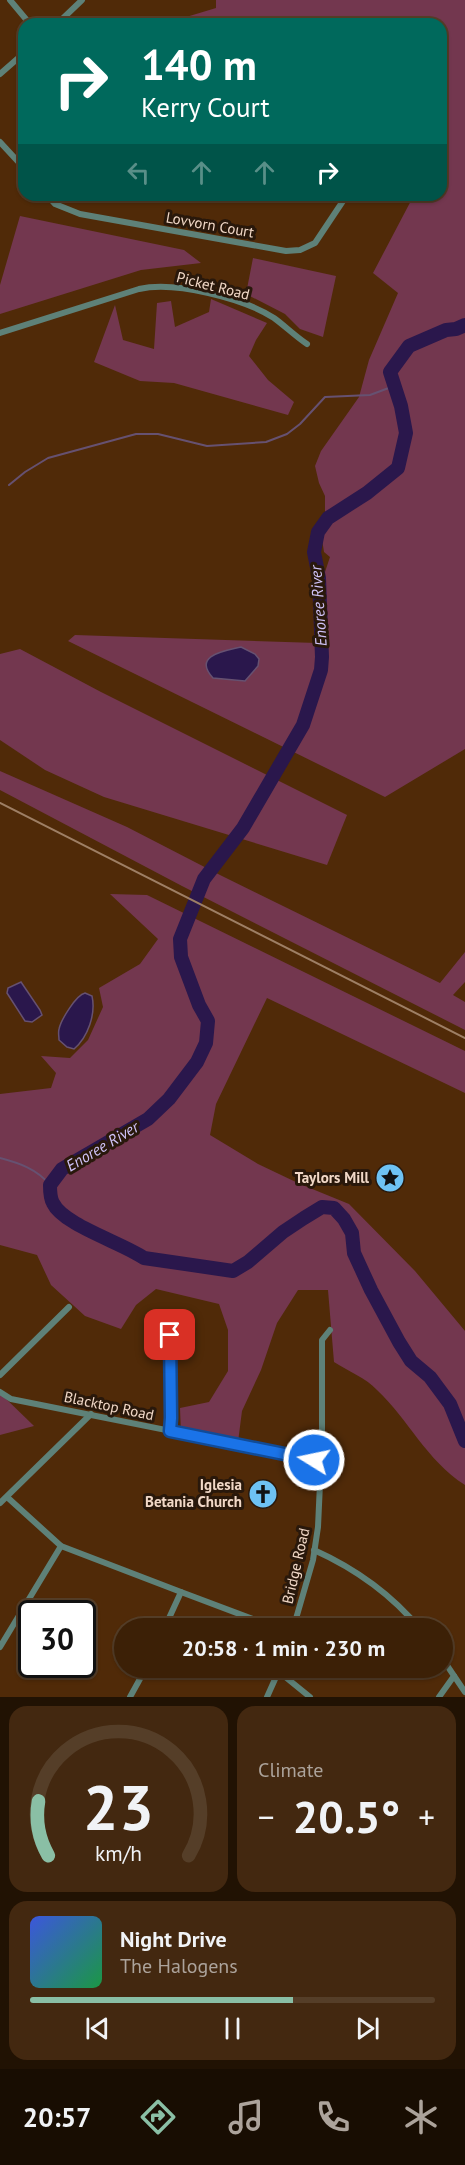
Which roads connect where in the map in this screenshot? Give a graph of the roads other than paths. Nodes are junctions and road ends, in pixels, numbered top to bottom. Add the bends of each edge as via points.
1 (9, 0) edge
2 (82, 0) edge
3 (25, 18) edge
4 (63, 18) edge
5 (18, 58) edge
6 (0, 74) edge
7 (0, 142) edge
8 (18, 162) edge
9 (52, 201) edge
10 (343, 201) edge
11 (0, 333) edge
12 (307, 344) dead end
13 (69, 1307) dead end
14 (330, 1330) dead end
15 (170, 1335) dead end
16 (0, 1375) edge
17 (0, 1392) edge
18 (91, 1414) junction
19 (170, 1431) junction
20 (321, 1461) junction
21 (7, 1497) junction
22 (0, 1503) edge
23 (61, 1546) junction
24 (314, 1550) junction
25 (181, 1592) junction
26 (169, 1618) edge
27 (250, 1618) edge
28 (296, 1618) edge
29 (410, 1618) edge
30 (0, 1647) edge
31 (454, 1676) joint
32 (140, 1678) edge
33 (275, 1678) edge
34 (289, 1678) edge
35 (465, 1692) edge
36 (130, 1697) edge
37 (267, 1697) edge
38 (310, 1697) edge
39 (439, 1697) edge

1 - 3 street
2 - 4 street
5 - 6 street
7 - 8 street
9 - 10 street, Lovvorn Court via 80,214 286,251 315,243
11 - 12 street, Picket Road via 139,289 161,286 202,292 250,307 274,318
13 - 16 street
14 - 20 street, Bridge Road via 322,1340
15 - 19 street
17 - 18 street, Blacktop Road via 11,1399
18 - 19 street, Blacktop Road
18 - 21 street
19 - 20 street, Blacktop Road
20 - 24 street, Bridge Road
21 - 22 street
21 - 23 street
23 - 25 street
23 - 30 street
24 - 28 street, Bridge Road
24 - 29 street via 372,1584
25 - 26 street
25 - 27 street
31 - 35 street
31 - 39 street
32 - 36 street
33 - 37 street
34 - 38 street

